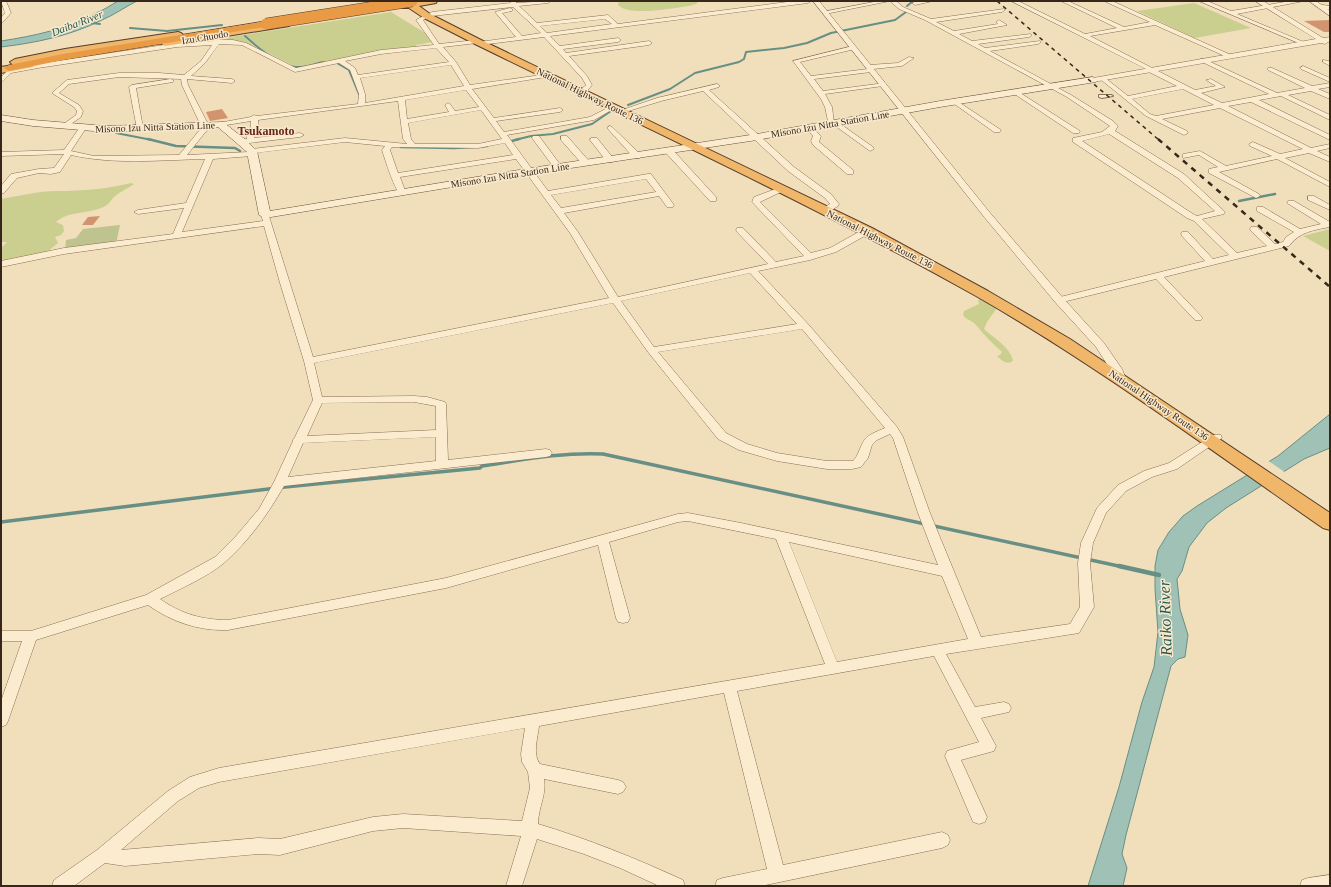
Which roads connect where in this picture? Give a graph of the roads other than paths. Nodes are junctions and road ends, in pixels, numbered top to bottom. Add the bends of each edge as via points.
1 (3, 1) edge
2 (381, 1) edge
3 (433, 1) edge
4 (548, 1) edge
5 (808, 1) edge
6 (816, 1) edge
7 (888, 1) edge
8 (893, 1) edge
9 (930, 1) edge
10 (1014, 1) edge
11 (1064, 1) edge
12 (1107, 1) edge
13 (1202, 1) edge
14 (1258, 1) edge
15 (1301, 1) edge
16 (1312, 1) edge
17 (410, 2) edge
18 (917, 2) edge
19 (514, 3) edge
20 (1318, 5) junction
21 (1268, 7) junction
22 (1330, 8) edge
23 (519, 9) junction
24 (907, 10) junction
25 (1002, 10) dead end
26 (826, 12) junction
27 (8, 13) junction
28 (1231, 13) junction
29 (1, 14) edge
30 (1330, 14) edge
31 (430, 15) junction
32 (300, 17) junction
33 (1145, 18) junction
34 (1131, 20) dead end
35 (930, 21) junction
36 (1124, 21) dead end
37 (1, 22) edge
38 (1000, 22) dead end
39 (1111, 23) junction
40 (1156, 23) junction
41 (266, 24) junction
42 (969, 24) dead end
43 (536, 25) junction
44 (617, 26) junction
45 (943, 28) junction
46 (1124, 29) junction
47 (952, 32) junction
48 (180, 35) junction
49 (546, 35) junction
50 (1029, 35) dead end
51 (1083, 36) junction
52 (520, 37) junction
53 (627, 39) dead end
54 (1326, 39) edge
55 (216, 40) junction
56 (1038, 42) dead end
57 (480, 43) junction
58 (649, 43) dead end
59 (972, 43) junction
60 (1303, 43) junction
61 (1330, 44) edge
62 (438, 46) junction
63 (559, 48) junction
64 (853, 48) junction
65 (1033, 49) dead end
66 (984, 50) junction
67 (1010, 53) dead end
68 (566, 55) junction
69 (1003, 55) dead end
70 (995, 56) junction
71 (1229, 56) junction
72 (911, 58) dead end
73 (36, 60) junction
74 (1202, 60) junction
75 (340, 61) junction
76 (454, 63) junction
77 (3, 68) edge
78 (870, 68) junction
79 (1303, 68) dead end
80 (1150, 70) junction
81 (1270, 70) dead end
82 (546, 75) junction
83 (356, 77) junction
84 (184, 78) junction
85 (810, 78) junction
86 (1102, 78) junction
87 (1093, 80) joint
88 (1209, 80) dead end
89 (1330, 80) edge
90 (1, 81) edge
91 (232, 81) dead end
92 (1330, 85) edge
93 (677, 86) dead end
94 (718, 86) dead end
95 (1053, 87) junction
96 (1185, 87) junction
97 (704, 88) junction
98 (468, 89) junction
99 (1312, 89) junction
100 (881, 90) junction
101 (583, 91) junction
102 (687, 92) junction
103 (820, 92) junction
104 (1015, 92) junction
105 (1194, 92) junction
106 (1278, 95) junction
107 (1111, 96) dead end
108 (838, 97) dead end
109 (1102, 97) dead end
110 (1330, 97) edge
111 (1127, 98) junction
112 (401, 99) junction
113 (1253, 100) junction
114 (955, 102) junction
115 (361, 105) junction
116 (448, 105) dead end
117 (1222, 106) junction
118 (483, 108) junction
119 (620, 109) junction
120 (560, 110) dead end
121 (904, 111) junction
122 (453, 113) junction
123 (254, 117) junction
124 (1, 118) edge
125 (1155, 118) junction
126 (1330, 118) edge
127 (492, 120) junction
128 (405, 121) junction
129 (206, 124) junction
130 (220, 124) junction
131 (834, 124) junction
132 (65, 126) junction
133 (82, 128) junction
134 (139, 128) junction
135 (610, 128) dead end
136 (810, 128) junction
137 (996, 130) dead end
138 (1076, 131) dead end
139 (1110, 131) junction
140 (1184, 133) dead end
141 (300, 135) dead end
142 (505, 137) junction
143 (757, 137) junction
144 (536, 138) dead end
145 (564, 138) dead end
146 (1330, 138) edge
147 (594, 140) dead end
148 (390, 144) junction
149 (1253, 144) dead end
150 (413, 146) junction
151 (698, 146) junction
152 (1330, 146) edge
153 (249, 147) junction
154 (870, 148) dead end
155 (1311, 150) junction
156 (669, 151) junction
157 (67, 153) junction
158 (1, 154) edge
159 (519, 156) junction
160 (637, 156) junction
161 (1186, 156) dead end
162 (210, 157) junction
163 (1278, 157) junction
164 (181, 158) junction
165 (610, 160) junction
166 (1330, 160) edge
167 (586, 163) junction
168 (558, 168) junction
169 (1226, 169) junction
170 (531, 172) junction
171 (850, 172) dead end
172 (395, 176) junction
173 (1330, 185) edge
174 (781, 190) junction
175 (1, 191) edge
176 (402, 193) junction
177 (547, 193) junction
178 (661, 193) junction
179 (1256, 196) dead end
180 (1311, 198) dead end
181 (713, 199) dead end
182 (1291, 203) dead end
183 (188, 205) junction
184 (670, 205) dead end
185 (1330, 208) edge
186 (827, 209) junction
187 (1260, 209) dead end
188 (560, 211) junction
189 (138, 212) dead end
190 (267, 219) junction
191 (1197, 219) junction
192 (1329, 225) edge
193 (1254, 229) dead end
194 (740, 230) dead end
195 (867, 231) junction
196 (1300, 232) junction
197 (1185, 234) dead end
198 (176, 236) junction
199 (1273, 247) junction
200 (1235, 256) junction
201 (810, 257) junction
202 (1211, 262) junction
203 (1, 264) edge
204 (774, 265) junction
205 (752, 270) junction
206 (1158, 275) junction
207 (615, 300) junction
208 (1059, 300) junction
209 (1198, 318) dead end
210 (806, 326) junction
211 (651, 350) junction
212 (309, 361) junction
213 (1118, 374) junction
214 (318, 400) junction
215 (893, 429) junction
216 (441, 433) junction
217 (298, 440) junction
218 (1219, 442) junction
219 (546, 453) dead end
220 (442, 464) junction
221 (280, 482) junction
222 (1304, 500) junction
223 (1330, 516) edge
224 (1330, 523) edge
225 (781, 536) junction
226 (602, 539) junction
227 (947, 572) junction
228 (150, 599) junction
229 (623, 618) dead end
230 (1, 636) edge
231 (31, 636) junction
232 (977, 644) junction
233 (937, 650) junction
234 (833, 668) junction
235 (729, 687) junction
236 (1004, 708) dead end
237 (971, 714) junction
238 (533, 720) junction
239 (1, 721) edge
240 (535, 770) junction
241 (618, 787) dead end
242 (979, 817) dead end
243 (529, 829) junction
244 (942, 840) dead end
245 (102, 855) junction
246 (777, 875) junction
247 (1330, 883) edge
248 (60, 886) edge
249 (514, 886) edge
250 (677, 886) edge
251 (723, 886) edge
252 (1308, 886) edge

1 - 27 street
2 - 32 highway
3 - 17 highway
4 - 19 street
5 - 44 street
6 - 26 street
7 - 26 street
8 - 24 street
9 - 18 street
10 - 51 street
11 - 39 street
12 - 33 street
13 - 28 street
14 - 21 street
15 - 21 street
16 - 20 street
17 - 31 highway, National Highway Route 136
17 - 32 highway, Izu Chuodo
17 - 41 highway, bridge
17 - 55 highway, Izu Chuodo
18 - 24 street
19 - 23 street
19 - 31 street
20 - 22 street
20 - 30 street
21 - 28 street
21 - 54 street
23 - 43 street
23 - 52 street via 498,12
24 - 35 street
25 - 35 street
26 - 64 street
27 - 29 street
27 - 37 street
28 - 60 street
31 - 57 highway, National Highway Route 136
31 - 62 street via 419,20
32 - 48 highway, Izu Chuodo
33 - 34 street
33 - 40 street
35 - 45 street
36 - 39 street
38 - 47 street via 1004,24
39 - 46 street
40 - 46 street
40 - 71 street
41 - 73 highway
41 - 77 highway
42 - 45 street
43 - 44 street via 607,17
43 - 49 street
44 - 49 street
45 - 47 street
46 - 51 street
47 - 59 street
48 - 73 highway, Izu Chuodo
48 - 77 highway via 65,52
49 - 52 street
49 - 63 street
50 - 59 street
51 - 80 street
52 - 57 street
53 - 63 street
54 - 60 street
54 - 61 street
55 - 75 street via 244,44 292,70
55 - 77 highway, Izu Chuodo
55 - 84 street via 203,62
55 - 90 street via 38,66 9,72
56 - 66 street
57 - 62 street
57 - 82 highway, National Highway Route 136
57 - 101 highway, National Highway Route 136
58 - 68 street
59 - 66 street
60 - 71 street
62 - 75 street via 381,52
62 - 76 street
63 - 68 street
64 - 78 street
64 - 85 street via 796,61
65 - 67 street
66 - 70 street
68 - 101 street via 589,82
69 - 70 street
70 - 95 street
71 - 74 street
72 - 78 street via 900,65
73 - 77 highway, Izu Chuodo
74 - 80 street
74 - 106 street
75 - 83 street via 354,69
76 - 83 street
76 - 98 street
78 - 85 street
78 - 100 street
79 - 89 street
80 - 86 street
80 - 96 street
81 - 99 street
82 - 98 street
82 - 101 highway, National Highway Route 136
83 - 115 street via 362,94
84 - 91 street
84 - 129 street via 185,85
84 - 132 street via 121,75 67,82 55,93 77,106 80,111 78,116
84 - 134 street via 132,87
85 - 103 street
86 - 87 street
86 - 111 street
87 - 95 main road, Misono Izu Nitta Station Line
88 - 105 street via 1222,86
92 - 99 street
93 - 102 street
94 - 97 street
95 - 104 main road, Misono Izu Nitta Station Line
95 - 139 street via 1111,122 1114,126
96 - 105 street
96 - 111 street
97 - 102 street
97 - 143 street
98 - 112 street
98 - 118 street
99 - 106 street
99 - 110 street
100 - 103 street
100 - 108 street
100 - 121 street
101 - 119 highway, National Highway Route 136
102 - 119 street
103 - 131 street
104 - 114 main road, Misono Izu Nitta Station Line
104 - 138 street
105 - 117 street
106 - 113 street
106 - 126 street
107 - 109 street
111 - 125 street
112 - 115 street
112 - 128 street
113 - 117 street
113 - 146 street
114 - 121 main road, Misono Izu Nitta Station Line
114 - 137 street
115 - 123 street
116 - 122 street
117 - 125 street
117 - 155 street
118 - 122 street
118 - 127 street
119 - 142 street via 592,119
119 - 151 highway, National Highway Route 136
120 - 127 street
121 - 131 main road, Misono Izu Nitta Station Line
121 - 208 street
122 - 128 street
123 - 130 street
123 - 153 street via 255,130 251,135
124 - 132 main road, Misono Izu Nitta Station Line
125 - 140 street
127 - 142 street
128 - 150 street via 407,139
129 - 130 main road, Misono Izu Nitta Station Line
129 - 134 main road, Misono Izu Nitta Station Line
129 - 164 street
130 - 153 main road, Misono Izu Nitta Station Line
131 - 136 main road, Misono Izu Nitta Station Line
131 - 154 street
132 - 133 main road, Misono Izu Nitta Station Line
133 - 134 main road, Misono Izu Nitta Station Line
133 - 157 street
135 - 160 street
136 - 143 main road, Misono Izu Nitta Station Line
136 - 171 street via 817,136 816,143
139 - 191 street via 1181,176 1221,212
139 - 191 street via 1076,140
141 - 153 street
142 - 150 street via 478,146
142 - 159 street
143 - 151 main road, Misono Izu Nitta Station Line
143 - 186 street via 791,169 828,196 835,204
144 - 168 street
145 - 167 street
147 - 165 street
148 - 150 street
148 - 153 street via 345,136
148 - 172 street via 386,150
149 - 163 street
151 - 156 main road, Misono Izu Nitta Station Line
151 - 174 highway, National Highway Route 136
151 - 186 highway, National Highway Route 136
152 - 155 street
153 - 162 street
153 - 190 main road
155 - 163 street
155 - 166 street
156 - 160 main road, Misono Izu Nitta Station Line
156 - 181 street
157 - 158 street
157 - 164 street via 113,159
157 - 175 street via 57,170 14,176
159 - 170 street
159 - 172 street
160 - 165 main road, Misono Izu Nitta Station Line
161 - 169 street via 1200,153
162 - 164 street
162 - 183 street
163 - 169 street
163 - 173 street
165 - 167 main road, Misono Izu Nitta Station Line
167 - 168 main road, Misono Izu Nitta Station Line
168 - 170 main road, Misono Izu Nitta Station Line
169 - 179 street via 1212,172
170 - 176 main road, Misono Izu Nitta Station Line
170 - 177 street
172 - 176 street
174 - 186 highway, National Highway Route 136
174 - 201 street via 755,200
176 - 190 main road, Misono Izu Nitta Station Line
177 - 178 street via 648,176
177 - 188 street
178 - 184 street
178 - 188 street
180 - 185 street
182 - 192 street
183 - 189 street
183 - 198 street
186 - 195 highway, National Highway Route 136
186 - 213 highway, National Highway Route 136 via 917,251 984,288 1070,339
187 - 196 street
188 - 207 street
190 - 198 street
190 - 212 street
191 - 200 street
192 - 196 street
193 - 199 street
194 - 204 street
195 - 201 street via 833,250
195 - 213 highway, National Highway Route 136 via 990,298
196 - 199 street via 1289,238 1286,244
197 - 202 street
198 - 203 street via 64,251
199 - 200 street
200 - 202 street
201 - 204 street
202 - 206 street
204 - 205 street
205 - 207 street
205 - 210 street
206 - 208 street
206 - 209 street
207 - 211 street
207 - 212 street
208 - 213 street via 1100,345
210 - 211 street
210 - 215 street
211 - 215 street via 716,431 743,447 777,457 827,465 852,465 857,464 862,458 872,438
212 - 214 street
213 - 218 highway, National Highway Route 136
214 - 216 street via 427,400 441,404
214 - 217 street
215 - 227 street
216 - 217 street
216 - 220 street
217 - 221 street
218 - 222 highway, National Highway Route 136
218 - 232 street via 1122,488 1101,511 1087,543 1084,563 1087,607 1074,629
219 - 220 street
220 - 221 street
221 - 228 street via 263,512 219,560
222 - 223 highway, National Highway Route 136
222 - 224 highway, National Highway Route 136
225 - 226 street via 688,517
225 - 227 street
225 - 234 street
226 - 228 street via 446,583 228,625 196,623 159,607
226 - 229 street
227 - 232 street
228 - 231 street
230 - 231 street
231 - 239 street
232 - 233 street
233 - 234 street
233 - 237 street
234 - 235 street
235 - 238 street
235 - 246 street
236 - 237 street
237 - 242 street via 989,746 952,756
238 - 240 street via 528,754 529,762
238 - 245 street via 219,775 195,782 173,796
240 - 241 street
240 - 243 street via 538,788
243 - 245 street via 403,821 373,824 280,847 258,846 125,858
243 - 249 street via 529,839
243 - 250 street via 625,862
244 - 246 street
245 - 248 street
246 - 251 street
247 - 252 street

